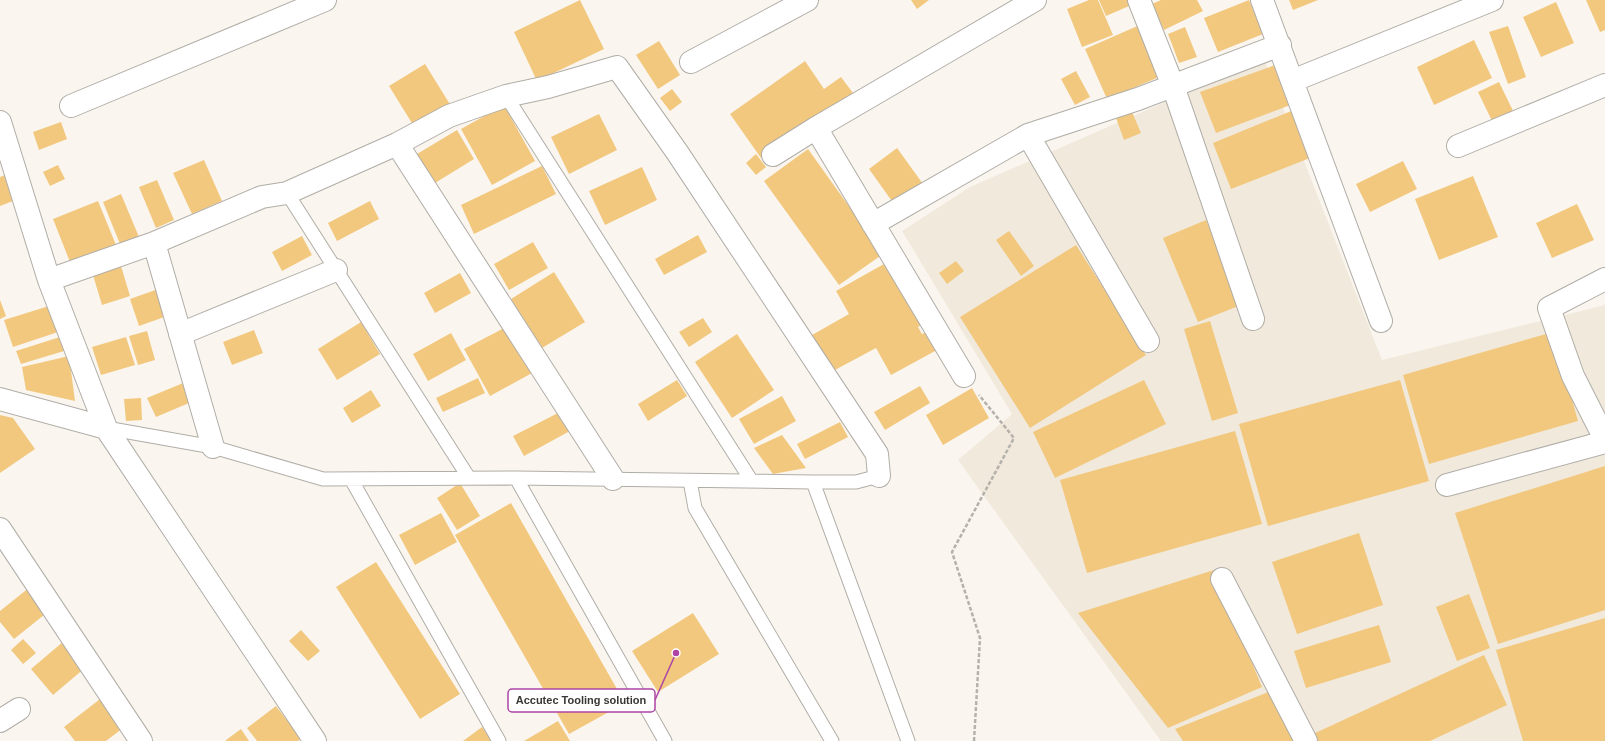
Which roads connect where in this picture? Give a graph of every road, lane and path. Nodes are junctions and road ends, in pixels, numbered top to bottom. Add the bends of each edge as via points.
1 (325, 0) edge
2 (807, 0) edge
3 (1035, 0) edge
4 (1139, 0) edge
5 (1262, 0) edge
6 (1492, 0) edge
7 (1280, 45) junction
8 (691, 62) dead end
9 (1292, 81) junction
10 (1605, 84) edge
11 (1172, 86) junction
12 (506, 96) junction
13 (71, 106) dead end
14 (0, 122) edge
15 (816, 128) junction
16 (1028, 135) junction
17 (397, 144) junction
18 (1458, 146) dead end
19 (773, 155) dead end
20 (286, 192) junction
21 (874, 224) junction
22 (154, 243) junction
23 (336, 270) junction
24 (1605, 279) edge
25 (48, 280) junction
26 (1253, 319) dead end
27 (1381, 321) dead end
28 (180, 334) junction
29 (1148, 341) dead end
30 (964, 376) joint
31 (0, 399) edge
32 (106, 428) junction
33 (1605, 439) edge
34 (1605, 442) edge
35 (213, 447) junction
36 (879, 476) joint
37 (469, 478) junction
38 (516, 478) junction
39 (351, 479) junction
40 (613, 479) junction
41 (751, 480) junction
42 (690, 481) junction
43 (813, 482) junction
44 (1447, 485) dead end
45 (0, 529) edge
46 (1222, 579) dead end
47 (19, 709) dead end
48 (0, 722) edge
49 (141, 741) edge
50 (315, 741) edge
51 (499, 741) edge
52 (665, 741) edge
53 (832, 741) edge
54 (908, 741) edge
55 (974, 741) edge
56 (1306, 741) edge

1 - 13 street
2 - 8 street
3 - 15 street
4 - 11 street
5 - 7 street
6 - 9 street
7 - 9 street
7 - 11 street
9 - 27 street
10 - 18 street
11 - 16 street
11 - 26 street
12 - 17 street via 449,116
12 - 36 street via 617,67 877,454
12 - 41 lane
14 - 25 street
15 - 19 street
15 - 21 street
16 - 21 street
16 - 29 street
17 - 20 street
17 - 40 street
20 - 22 street via 262,197
20 - 23 lane
21 - 30 street
22 - 25 street
22 - 28 street
23 - 28 street
23 - 37 lane
24 - 33 street via 1549,308 1573,376
25 - 32 street
28 - 35 street
30 - 55 path via 1014,438 952,552 980,638
31 - 32 street
32 - 35 lane
32 - 50 street
34 - 44 street
35 - 39 lane via 323,479
36 - 43 lane via 856,482
37 - 38 lane
37 - 39 lane
38 - 40 lane
38 - 52 lane
39 - 51 lane
40 - 42 lane
41 - 42 lane
41 - 43 lane
42 - 53 lane via 695,508
43 - 54 lane
45 - 49 street
46 - 56 street
47 - 48 street

